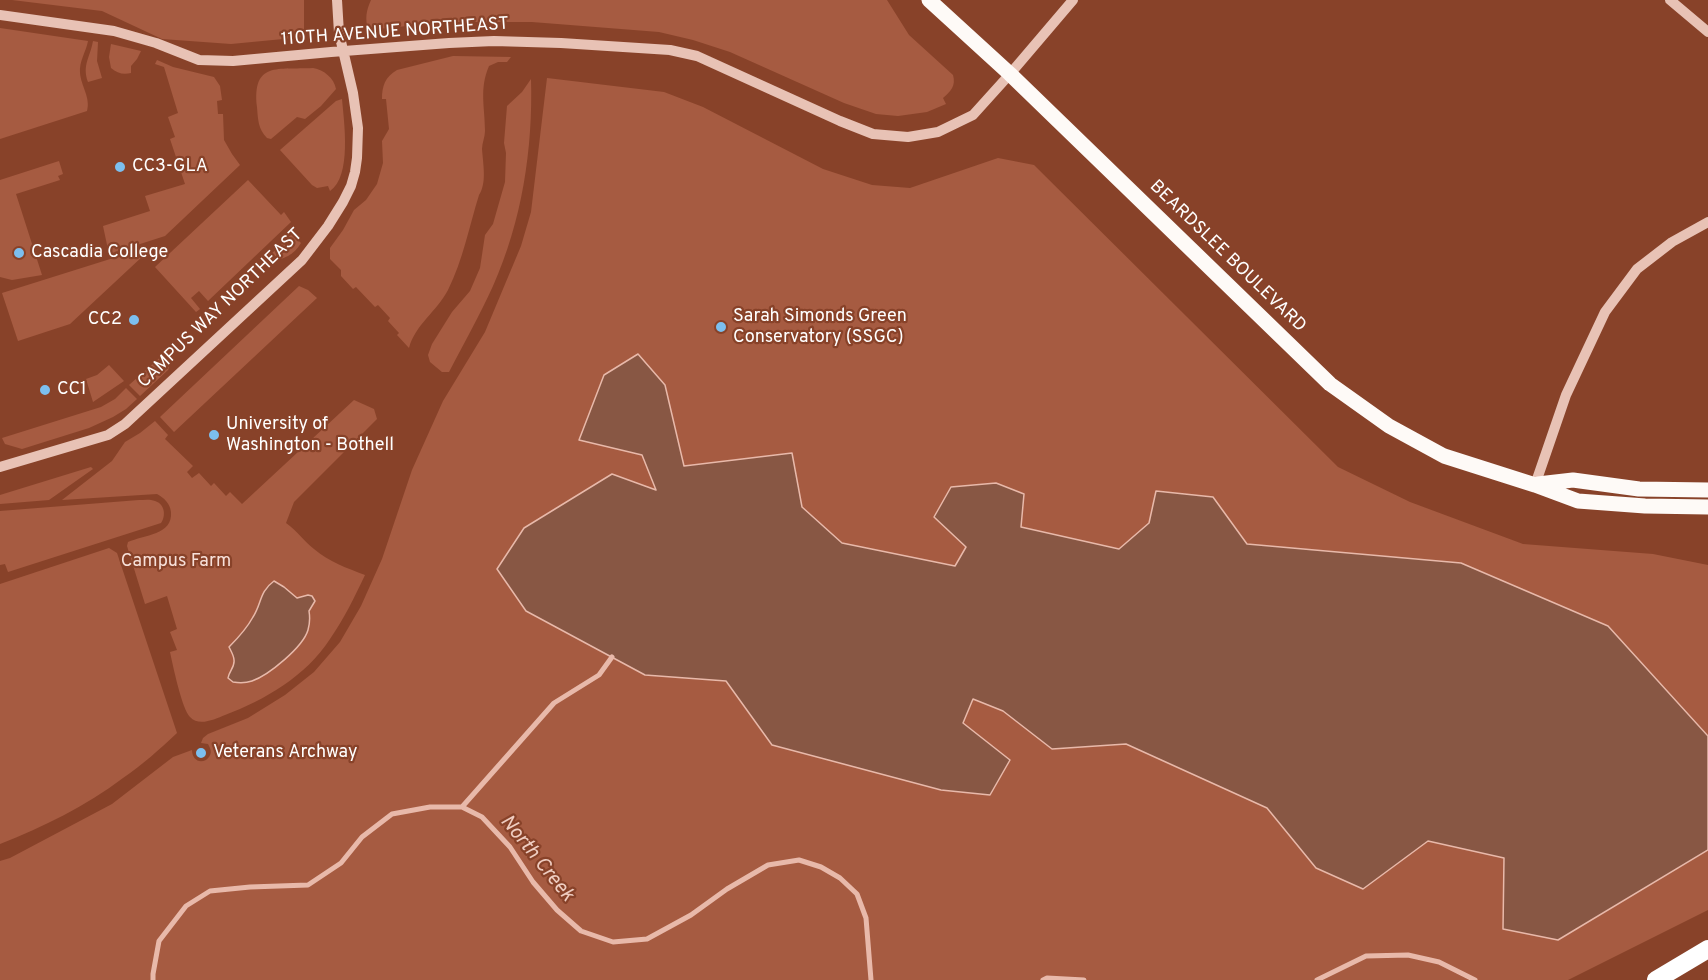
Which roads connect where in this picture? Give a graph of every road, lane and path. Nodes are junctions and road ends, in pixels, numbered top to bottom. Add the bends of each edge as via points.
1 (337, 0) edge
2 (929, 0) edge
3 (1073, 0) edge
4 (1670, 0) edge
5 (0, 15) edge
6 (1708, 32) edge
7 (344, 51) junction
8 (1010, 74) junction
9 (1708, 222) edge
10 (0, 468) edge
11 (1535, 485) junction
12 (1708, 490) edge
13 (1708, 507) edge
14 (1708, 949) edge
15 (1656, 980) edge

1 - 7 street, CAMPUS WAY NORTHEAST
2 - 8 main road, BEARDSLEE BOULEVARD
3 - 8 street, 110TH AVENUE NORTHEAST
4 - 6 street
5 - 7 street, 110TH AVENUE NORTHEAST via 114,32 199,60 233,61
7 - 8 street, 110TH AVENUE NORTHEAST via 494,41 670,50 697,56 873,134 908,137 938,132 973,115
7 - 10 street, CAMPUS WAY NORTHEAST via 358,128 355,172 343,202 302,260 125,424 108,435
8 - 11 main road, BEARDSLEE BOULEVARD via 1330,384 1389,426 1444,456
9 - 11 street via 1643,263 1605,312 1566,395
11 - 12 main road, BEARDSLEE BOULEVARD via 1573,480 1639,489
11 - 13 main road, BEARDSLEE BOULEVARD via 1578,501
14 - 15 highway

